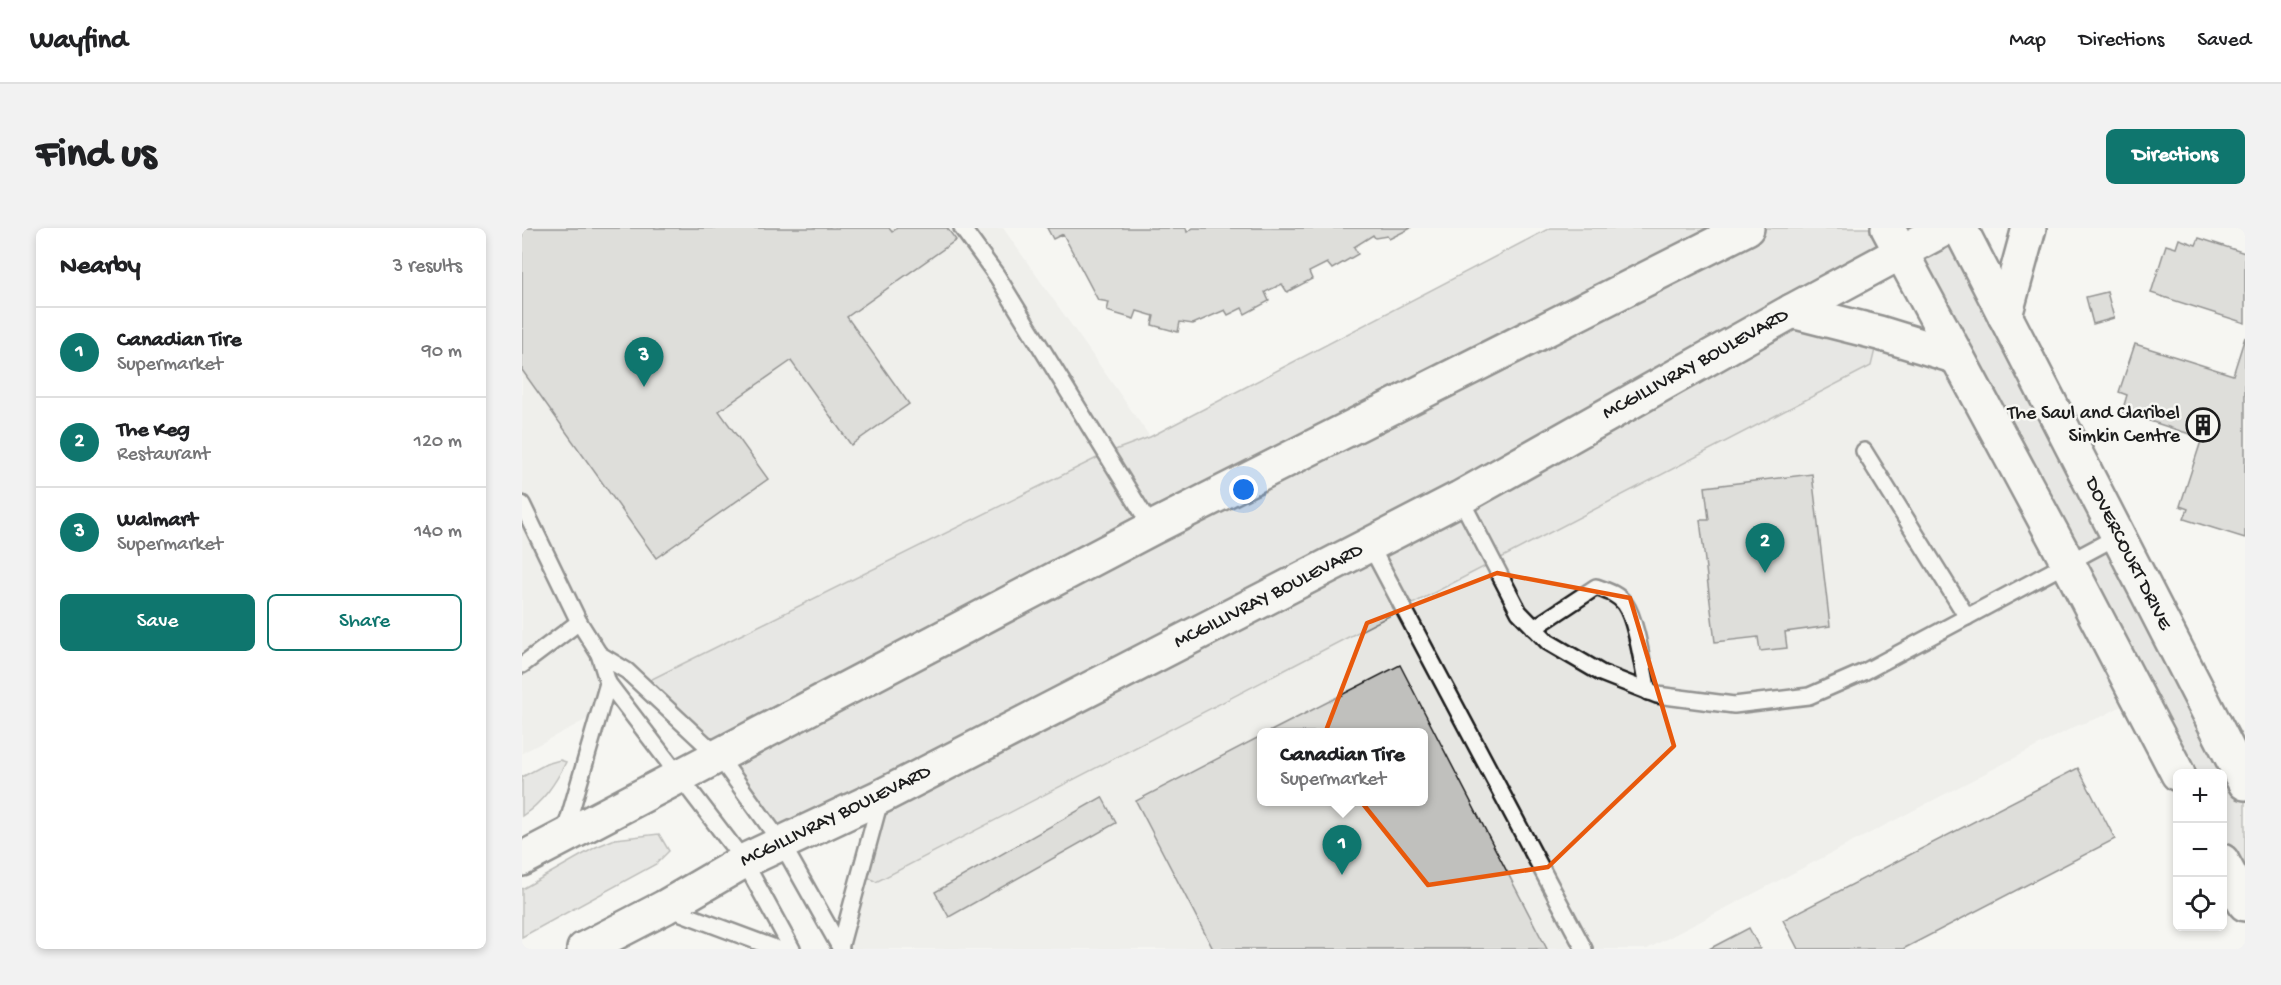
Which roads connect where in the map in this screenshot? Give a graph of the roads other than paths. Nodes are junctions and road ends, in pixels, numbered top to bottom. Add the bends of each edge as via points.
1 (962, 228) edge
2 (1747, 228) edge
3 (1946, 228) edge
4 (1960, 228) edge
5 (2029, 228) edge
6 (1895, 240) edge
7 (1792, 311) junction
8 (2005, 316) junction
9 (1957, 357) junction
10 (1864, 451) dead end
11 (1460, 498) junction
12 (522, 504) edge
13 (1152, 528) junction
14 (2118, 536) junction
15 (1370, 545) junction
16 (2068, 562) junction
17 (1967, 617) junction
18 (579, 622) junction
19 (1534, 628) junction
20 (599, 654) junction
21 (522, 665) edge
22 (608, 682) junction
23 (1648, 692) junction
24 (719, 757) junction
25 (2175, 769) edge
26 (680, 777) junction
27 (2245, 783) edge
28 (882, 796) junction
29 (564, 837) junction
30 (782, 844) junction
31 (522, 859) edge
32 (744, 861) junction
33 (2227, 869) edge
34 (2245, 904) edge
35 (665, 907) junction
36 (841, 948) edge
37 (584, 949) edge
38 (778, 949) edge
39 (792, 949) edge
40 (1584, 949) edge

1 - 13 lane via 997,276
2 - 13 main road
3 - 6 main road, MCGILLIVRAY BOULEVARD
4 - 8 main road, DOVERCOURT DRIVE
5 - 8 main road
6 - 7 main road, MCGILLIVRAY BOULEVARD
6 - 9 main road
7 - 9 main road
7 - 11 main road, MCGILLIVRAY BOULEVARD
8 - 14 main road, DOVERCOURT DRIVE
9 - 16 main road
10 - 17 lane
11 - 15 main road, MCGILLIVRAY BOULEVARD
11 - 19 lane via 1519,612
12 - 18 lane
13 - 24 main road
14 - 16 lane
14 - 27 main road, DOVERCOURT DRIVE
15 - 28 main road, MCGILLIVRAY BOULEVARD
15 - 40 lane
16 - 17 lane
16 - 25 main road
17 - 23 lane via 1864,672 1809,696 1734,705
18 - 20 lane
18 - 21 lane
19 - 23 lane via 1548,642 1601,673
19 - 23 lane via 1596,587 1614,594 1625,604 1634,628
20 - 22 lane
20 - 24 lane via 627,671
22 - 26 lane
22 - 29 lane
24 - 26 main road
24 - 30 lane
26 - 29 main road
26 - 32 lane
28 - 30 main road, MCGILLIVRAY BOULEVARD
28 - 36 lane
29 - 31 main road
30 - 32 main road, MCGILLIVRAY BOULEVARD
30 - 36 lane
32 - 35 main road, MCGILLIVRAY BOULEVARD
32 - 39 lane
33 - 34 main road
35 - 37 main road, MCGILLIVRAY BOULEVARD
35 - 38 lane

